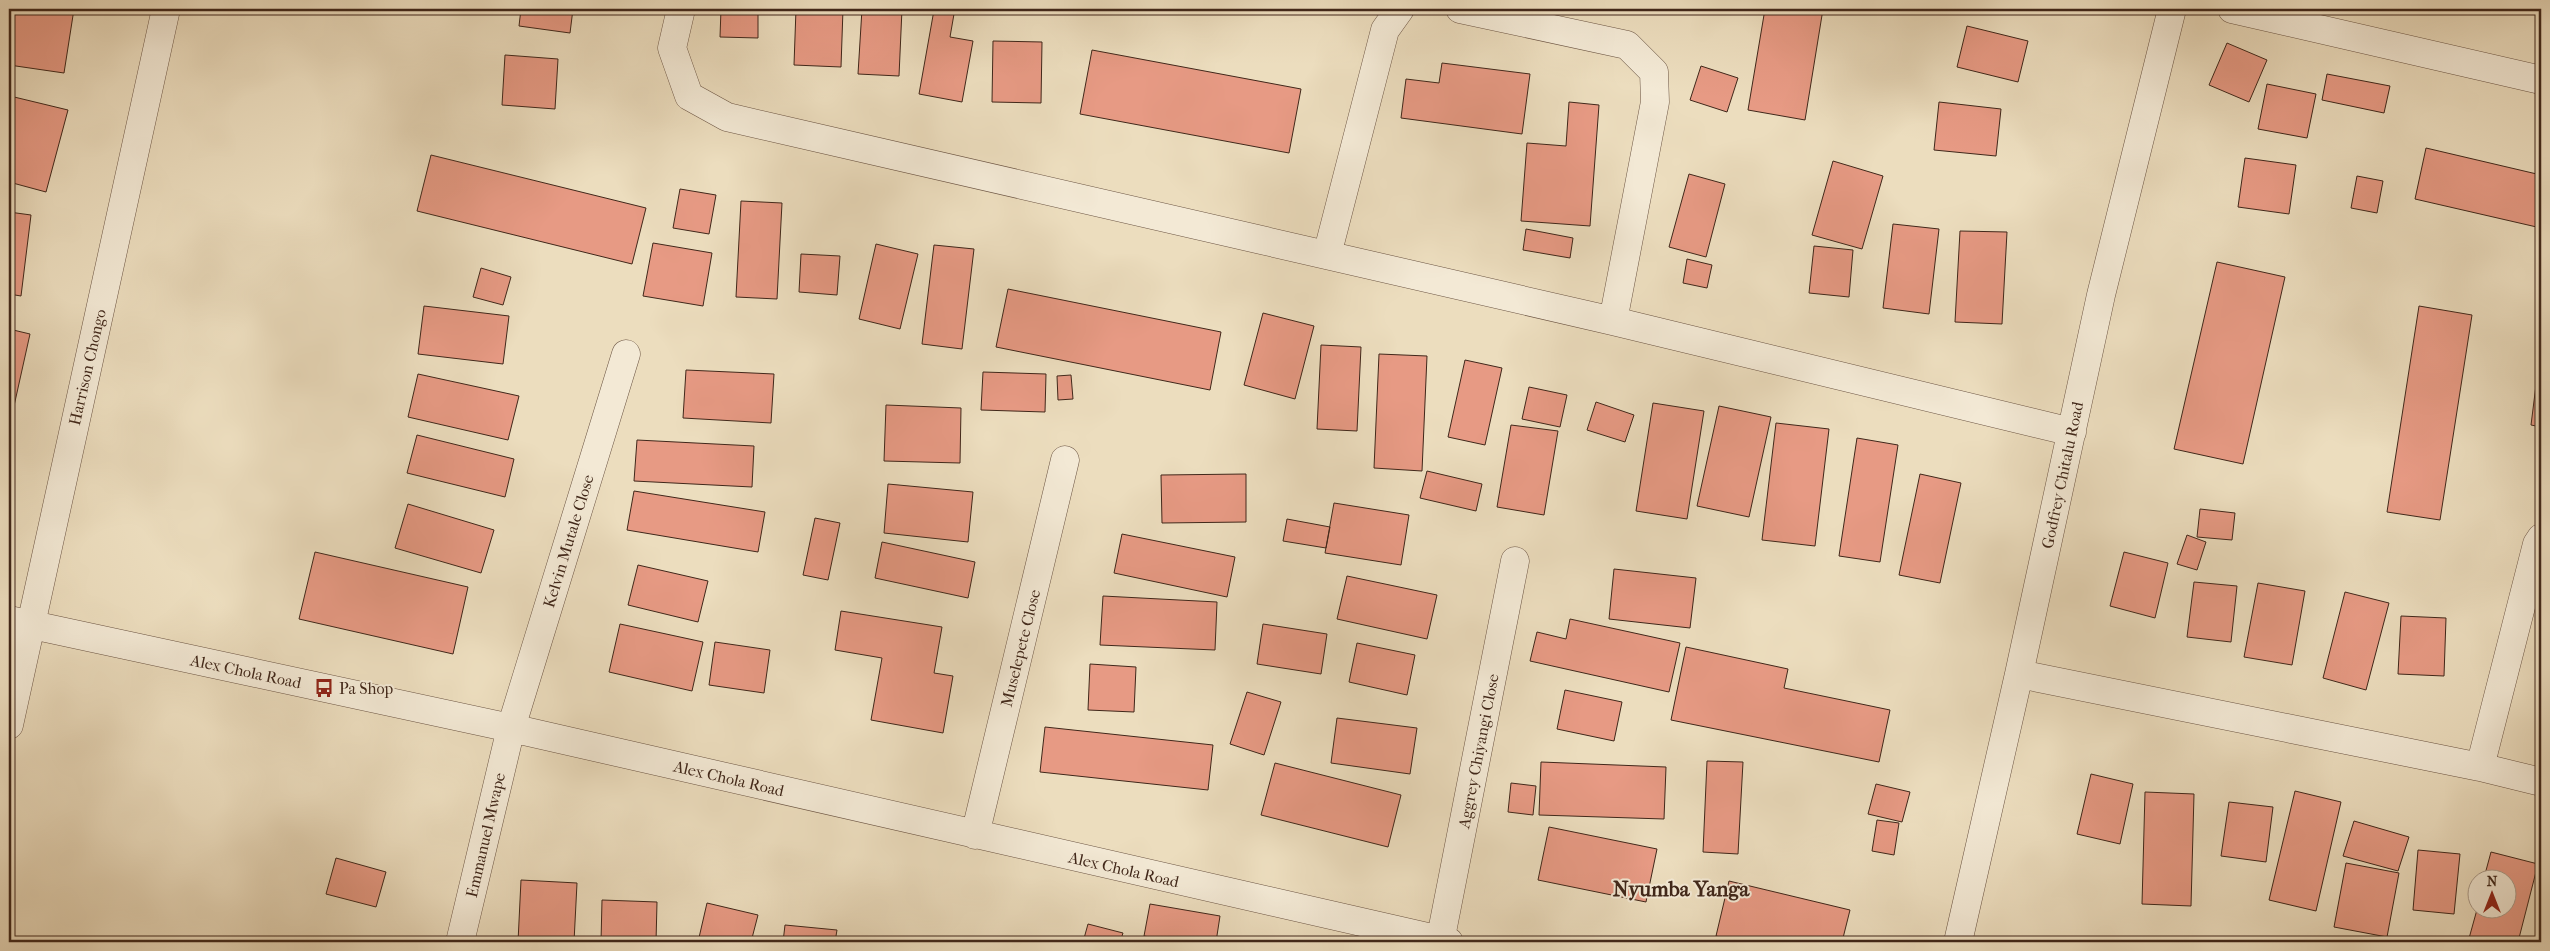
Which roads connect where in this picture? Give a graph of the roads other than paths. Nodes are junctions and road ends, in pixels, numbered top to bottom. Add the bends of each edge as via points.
1 (166, 9) edge
2 (681, 9) edge
3 (1400, 9) edge
4 (1460, 9) edge
5 (2172, 9) edge
6 (2232, 9) edge
7 (2541, 80) edge
8 (1327, 255) junction
9 (1613, 321) junction
10 (626, 354) dead end
11 (2072, 432) junction
12 (1065, 460) dead end
13 (2541, 538) edge
14 (1515, 561) dead end
15 (20, 623) edge
16 (2019, 674) junction
17 (9, 725) edge
18 (511, 728) junction
19 (2480, 767) junction
20 (2541, 782) edge
21 (975, 835) junction
22 (460, 942) edge
23 (1443, 942) edge
24 (1958, 942) edge

1 - 15 street, Harrison Chongo
2 - 8 street via 672,48 689,96 727,117
3 - 8 street via 1385,30
4 - 9 street via 1626,45 1654,72 1656,102
5 - 11 street, Godfrey Chitalu Road via 2101,295
6 - 7 street
8 - 9 street
9 - 11 street
10 - 18 street, Kelvin Mutale Close
11 - 16 street, Godfrey Chitalu Road
12 - 21 street, Muselepete Close
13 - 19 street via 2536,544
14 - 23 street, Aggrey Chiyangi Close
15 - 17 street, Harrison Chongo
15 - 18 street, Alex Chola Road
16 - 19 street
16 - 24 street, Godfrey Chitalu Road
18 - 21 street, Alex Chola Road
18 - 22 street, Emmanuel Mwape
19 - 20 street
21 - 23 street, Alex Chola Road

